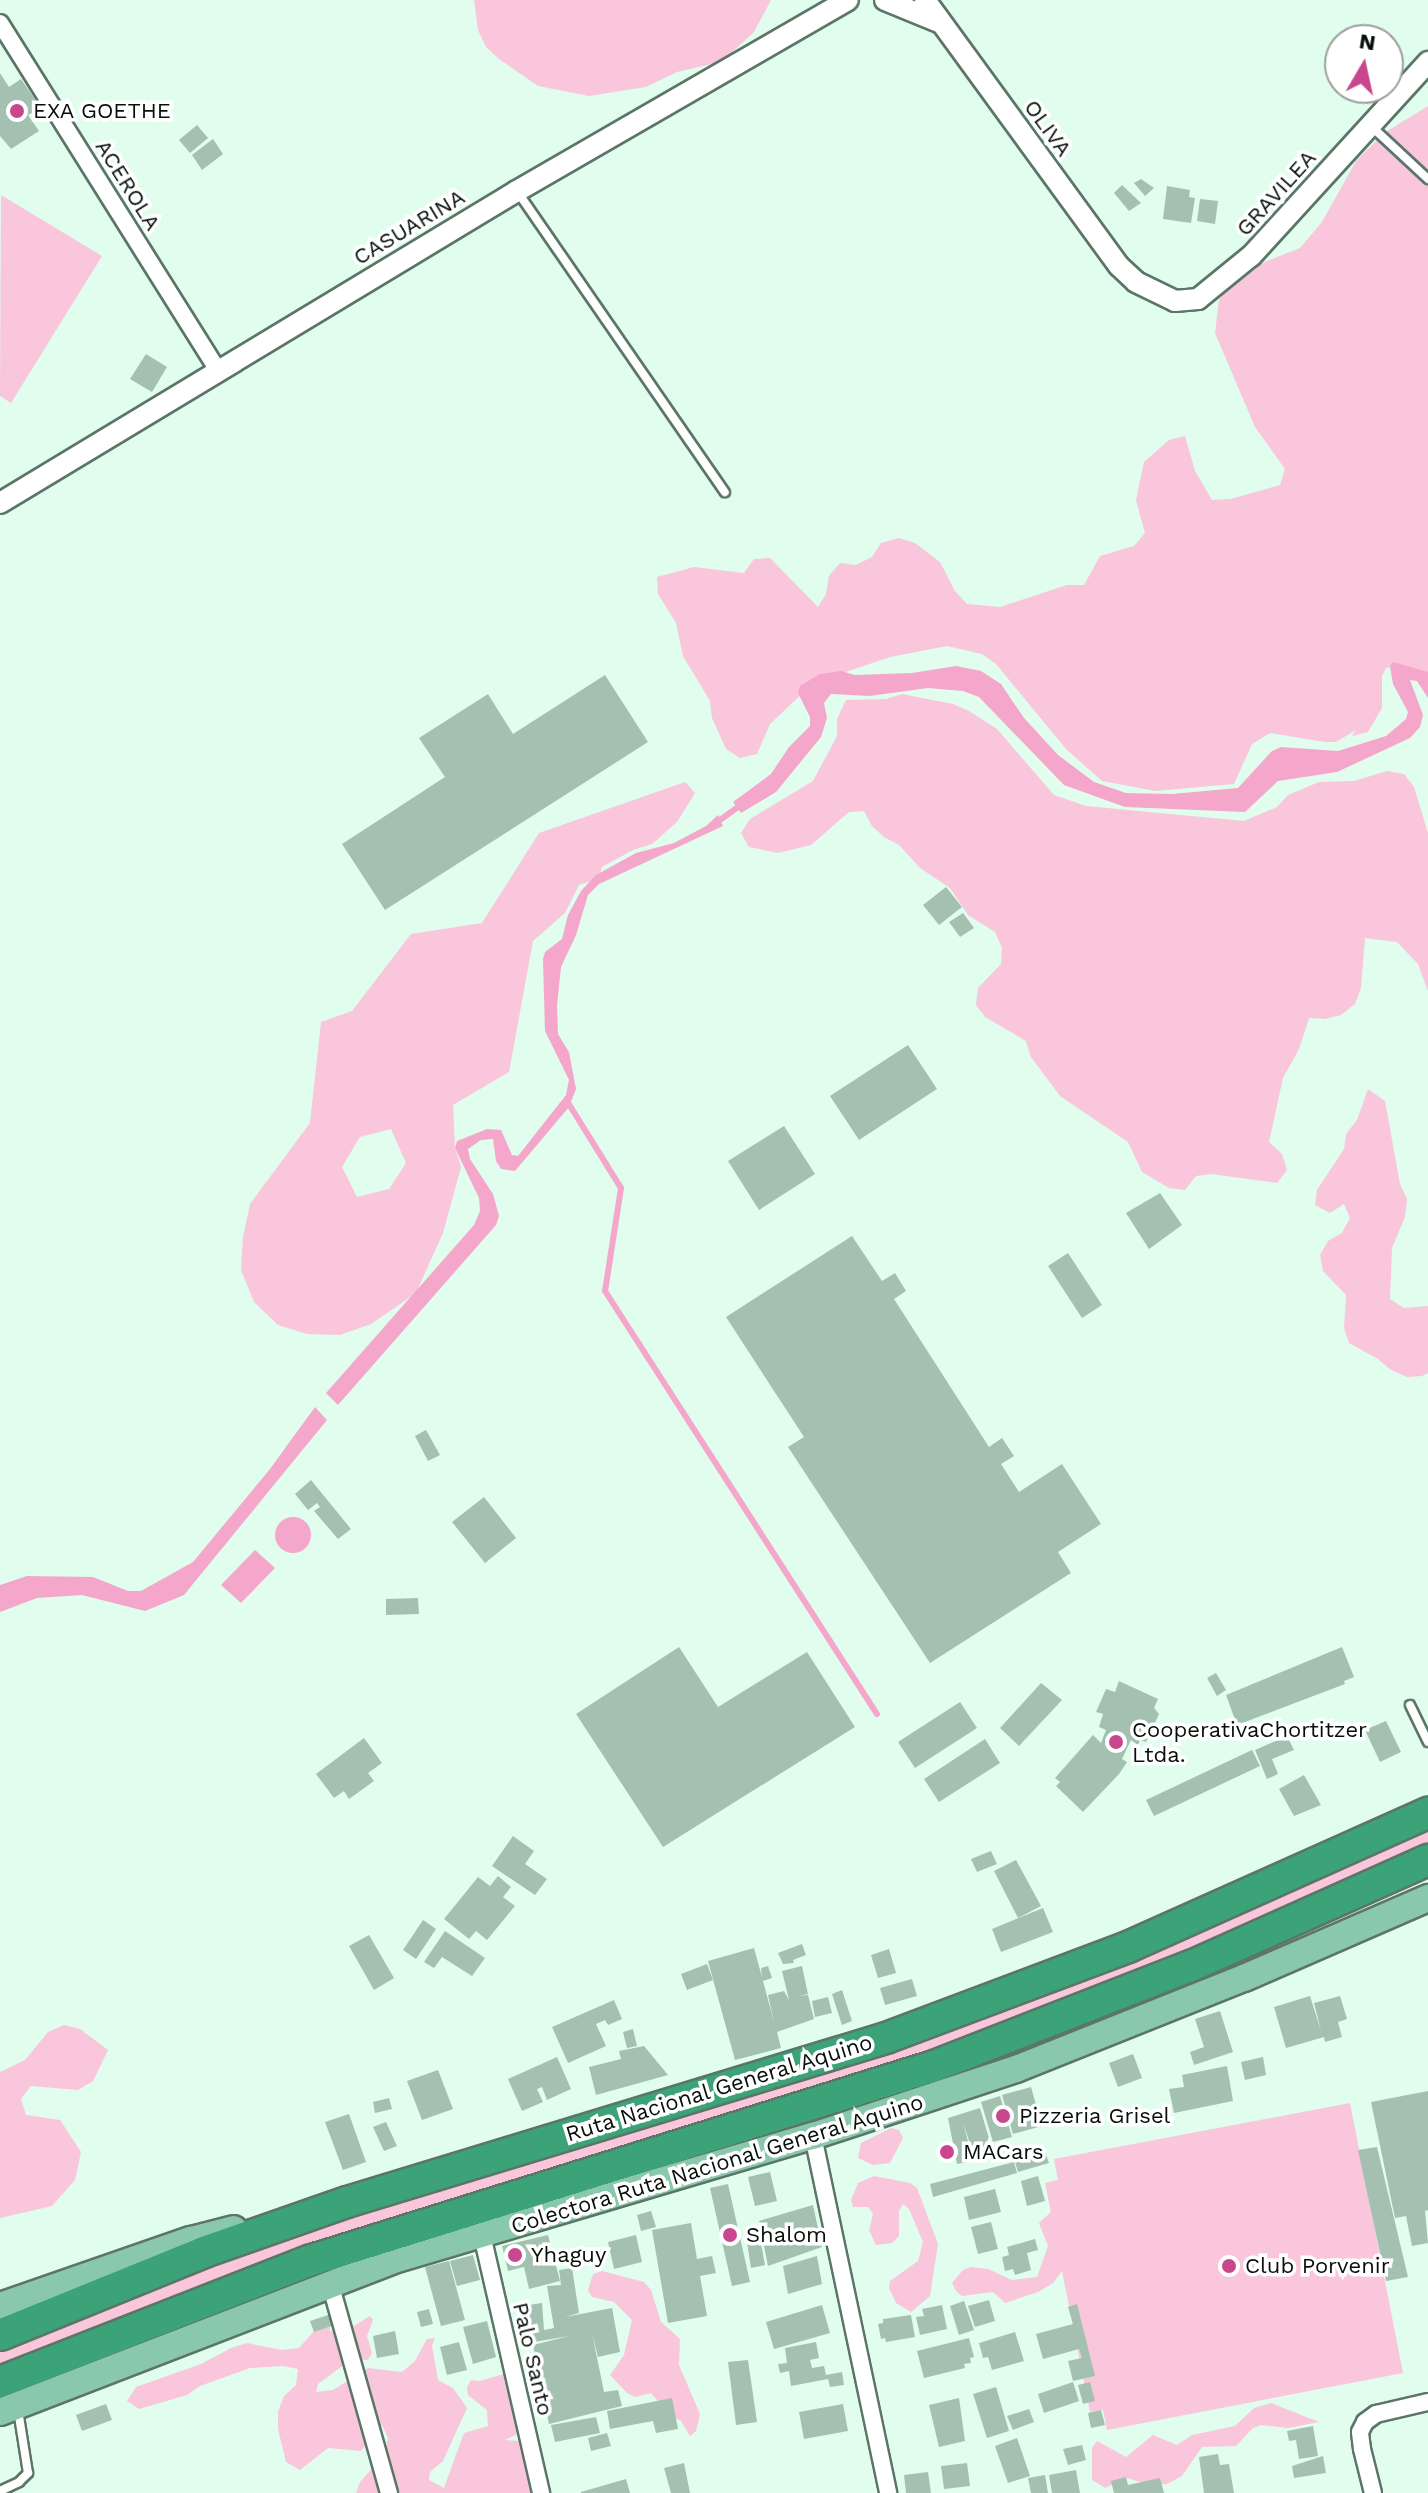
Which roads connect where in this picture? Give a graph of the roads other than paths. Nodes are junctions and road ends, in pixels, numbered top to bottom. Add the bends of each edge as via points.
1 (848, 0) edge
2 (885, 0) edge
3 (925, 0) edge
4 (939, 22) junction
5 (0, 23) edge
6 (1428, 62) edge
7 (1370, 125) junction
8 (1428, 179) edge
9 (517, 191) junction
10 (1136, 282) joint
11 (218, 370) junction
12 (725, 492) dead end
13 (0, 503) edge
14 (1410, 1705) dead end
15 (1428, 1742) edge
16 (1428, 1813) edge
17 (1428, 1860) edge
18 (1427, 1900) edge
19 (1191, 1966) junction
20 (813, 2136) junction
21 (347, 2202) junction
22 (482, 2235) junction
23 (330, 2283) junction
24 (0, 2306) edge
25 (0, 2335) edge
26 (5, 2400) edge
27 (1428, 2402) edge
28 (0, 2491) edge
29 (389, 2493) edge
30 (541, 2493) edge
31 (888, 2493) edge
32 (1373, 2493) edge

1 - 9 street, CASUARINA
2 - 4 street
3 - 4 street, OLIVA
4 - 10 street, OLIVA
5 - 11 street, ACEROLA
6 - 7 street, GRAVILEA
7 - 8 lane
7 - 10 street, GRAVILEA via 1251,256 1198,299 1175,301
9 - 11 street, CASUARINA
9 - 12 lane
11 - 13 street, CASUARINA
14 - 15 lane
16 - 21 highway, Ruta Nacional General Aquino via 1128,1947 886,2038
17 - 19 highway, Ruta Nacional General Aquino
18 - 19 main road
18 - 20 main road, Colectora Ruta Nacional General Aquino via 1016,2069
19 - 26 highway, Ruta Nacional General Aquino via 934,2066 312,2260
20 - 22 main road, Colectora Ruta Nacional General Aquino
20 - 31 street
21 - 24 main road via 191,2240
21 - 25 highway, Ruta Nacional General Aquino via 204,2252
22 - 23 main road, Colectora Ruta Nacional General Aquino
22 - 30 street, Palo Santo
23 - 26 main road, Colectora Ruta Nacional General Aquino
23 - 29 street
26 - 28 lane via 28,2473
27 - 32 street via 1376,2414 1365,2422 1360,2432

